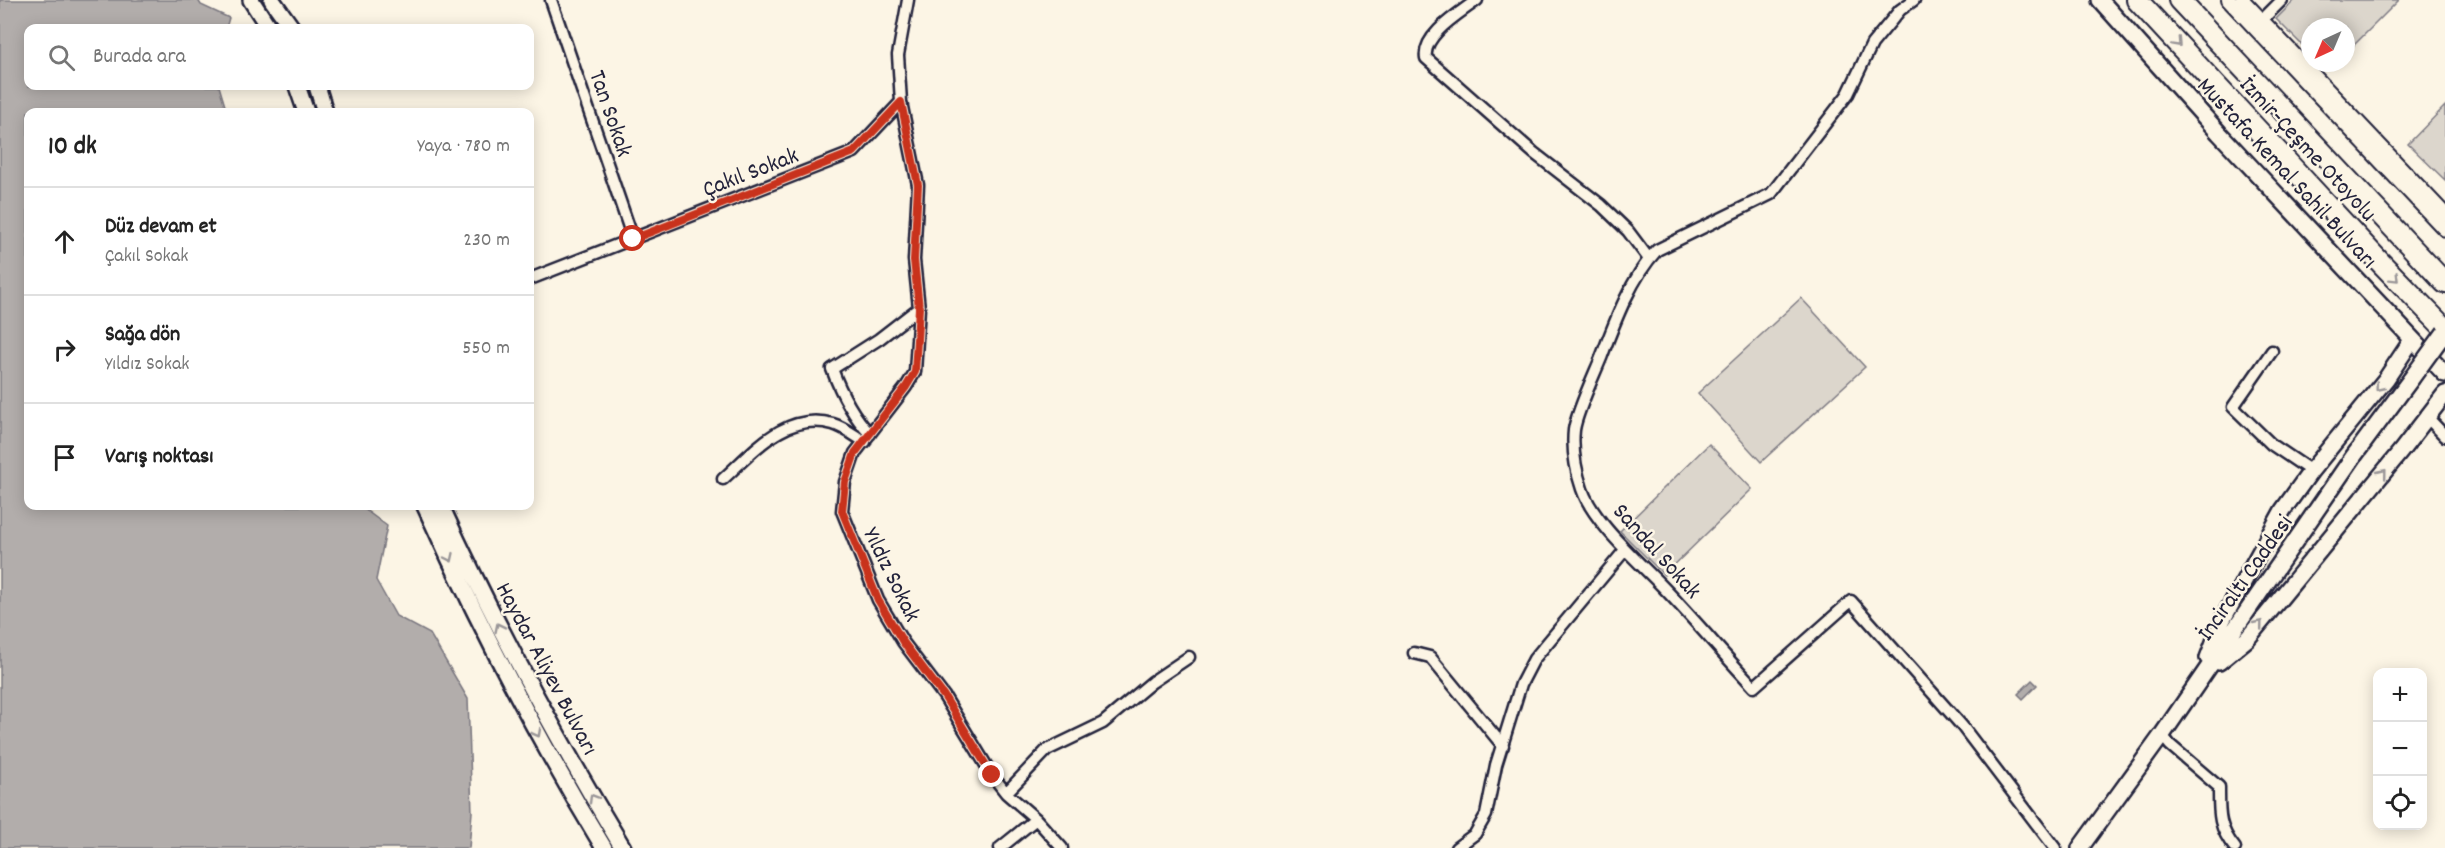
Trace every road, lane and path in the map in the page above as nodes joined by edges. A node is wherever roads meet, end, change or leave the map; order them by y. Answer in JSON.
{"nodes":[{"id":1,"x":251,"y":0,"type":"edge"},
{"id":2,"x":272,"y":0,"type":"edge"},
{"id":3,"x":551,"y":0,"type":"edge"},
{"id":4,"x":908,"y":0,"type":"edge"},
{"id":5,"x":1477,"y":0,"type":"edge"},
{"id":6,"x":1914,"y":0,"type":"edge"},
{"id":7,"x":2100,"y":0,"type":"edge"},
{"id":8,"x":2137,"y":0,"type":"edge"},
{"id":9,"x":2179,"y":0,"type":"edge"},
{"id":10,"x":2229,"y":0,"type":"edge"},
{"id":11,"x":2242,"y":0,"type":"edge"},
{"id":12,"x":2282,"y":0,"type":"edge"},
{"id":13,"x":2262,"y":20,"type":"junction"},
{"id":14,"x":266,"y":24,"type":"edge"},
{"id":15,"x":289,"y":24,"type":"edge"},
{"id":16,"x":298,"y":90,"type":"edge"},
{"id":17,"x":318,"y":90,"type":"edge"},
{"id":18,"x":901,"y":102,"type":"junction"},
{"id":19,"x":305,"y":108,"type":"edge"},
{"id":20,"x":324,"y":108,"type":"edge"},
{"id":21,"x":2445,"y":215,"type":"edge"},
{"id":22,"x":2445,"y":229,"type":"edge"},
{"id":23,"x":633,"y":239,"type":"junction"},
{"id":24,"x":1649,"y":259,"type":"junction"},
{"id":25,"x":534,"y":277,"type":"edge"},
{"id":26,"x":2445,"y":283,"type":"edge"},
{"id":27,"x":919,"y":308,"type":"junction"},
{"id":28,"x":2445,"y":330,"type":"edge"},
{"id":29,"x":2412,"y":340,"type":"junction"},
{"id":30,"x":2272,"y":351,"type":"dead end"},
{"id":31,"x":2445,"y":374,"type":"edge"},
{"id":32,"x":2445,"y":394,"type":"edge"},
{"id":33,"x":2427,"y":417,"type":"junction"},
{"id":34,"x":2445,"y":436,"type":"edge"},
{"id":35,"x":868,"y":438,"type":"junction"},
{"id":36,"x":2311,"y":471,"type":"junction"},
{"id":37,"x":723,"y":479,"type":"dead end"},
{"id":38,"x":427,"y":510,"type":"edge"},
{"id":39,"x":443,"y":510,"type":"edge"},
{"id":40,"x":1625,"y":550,"type":"junction"},
{"id":41,"x":1414,"y":653,"type":"dead end"},
{"id":42,"x":1189,"y":657,"type":"dead end"},
{"id":43,"x":2201,"y":678,"type":"junction"},
{"id":44,"x":2162,"y":735,"type":"junction"},
{"id":45,"x":1503,"y":746,"type":"junction"},
{"id":46,"x":1006,"y":793,"type":"junction"},
{"id":47,"x":1036,"y":819,"type":"junction"},
{"id":48,"x":603,"y":848,"type":"edge"},
{"id":49,"x":623,"y":848,"type":"edge"},
{"id":50,"x":1000,"y":848,"type":"edge"},
{"id":51,"x":1062,"y":848,"type":"edge"},
{"id":52,"x":1456,"y":848,"type":"edge"},
{"id":53,"x":2055,"y":848,"type":"edge"},
{"id":54,"x":2080,"y":848,"type":"edge"},
{"id":55,"x":2235,"y":848,"type":"edge"}],
"edges":[{"from":1,"to":14,"type":"main road"},
{"from":2,"to":15,"type":"main road"},
{"from":3,"to":23,"type":"street","name":"Tan Sokak"},
{"from":4,"to":18,"type":"street","name":"Yıldız Sokak"},
{"from":5,"to":24,"type":"street"},
{"from":6,"to":24,"type":"street","name":"Sandal Sokak"},
{"from":7,"to":29,"type":"main road","name":"Mustafa Kemal Sahil Bulvarı"},
{"from":8,"to":28,"type":"highway","name":"İzmir-Çeşme Otoyolu","one_way":true},
{"from":9,"to":26,"type":"highway","name":"İzmir-Çeşme Otoyolu"},
{"from":10,"to":22,"type":"street"},
{"from":11,"to":13,"type":"street"},
{"from":12,"to":13,"type":"street"},
{"from":13,"to":21,"type":"street"},
{"from":16,"to":19,"type":"main road"},
{"from":17,"to":20,"type":"main road"},
{"from":18,"to":23,"type":"street","name":"Çakıl Sokak"},
{"from":18,"to":27,"type":"street","name":"Yıldız Sokak"},
{"from":23,"to":25,"type":"street","name":"Çakıl Sokak"},
{"from":24,"to":40,"type":"street","name":"Sandal Sokak"},
{"from":27,"to":35,"type":"street","name":"Yıldız Sokak"},
{"from":27,"to":35,"type":"street"},
{"from":28,"to":43,"type":"main road","name":"İnciraltı Caddesi","bridge":true},
{"from":29,"to":31,"type":"main road","name":"Mustafa Kemal Sahil Bulvarı"},
{"from":29,"to":36,"type":"main road","one_way":true},
{"from":30,"to":36,"type":"street"},
{"from":32,"to":33,"type":"main road"},
{"from":33,"to":34,"type":"street"},
{"from":43,"to":33,"type":"main road","one_way":true},
{"from":35,"to":37,"type":"street"},
{"from":35,"to":46,"type":"street","name":"Yıldız Sokak"},
{"from":36,"to":43,"type":"main road"},
{"from":38,"to":48,"type":"main road","name":"Haydar Aliyev Bulvarı","one_way":true},
{"from":49,"to":39,"type":"main road","name":"Haydar Aliyev Bulvarı","one_way":true},
{"from":40,"to":45,"type":"street"},
{"from":40,"to":53,"type":"street","name":"Sandal Sokak"},
{"from":41,"to":45,"type":"street"},
{"from":42,"to":46,"type":"street"},
{"from":43,"to":44,"type":"main road","name":"İnciraltı Caddesi"},
{"from":44,"to":54,"type":"main road","name":"İnciraltı Caddesi"},
{"from":44,"to":55,"type":"street"},
{"from":45,"to":52,"type":"street"},
{"from":46,"to":47,"type":"street","name":"Yıldız Sokak"},
{"from":47,"to":50,"type":"street"},
{"from":47,"to":51,"type":"street","name":"Yıldız Sokak"}]}
